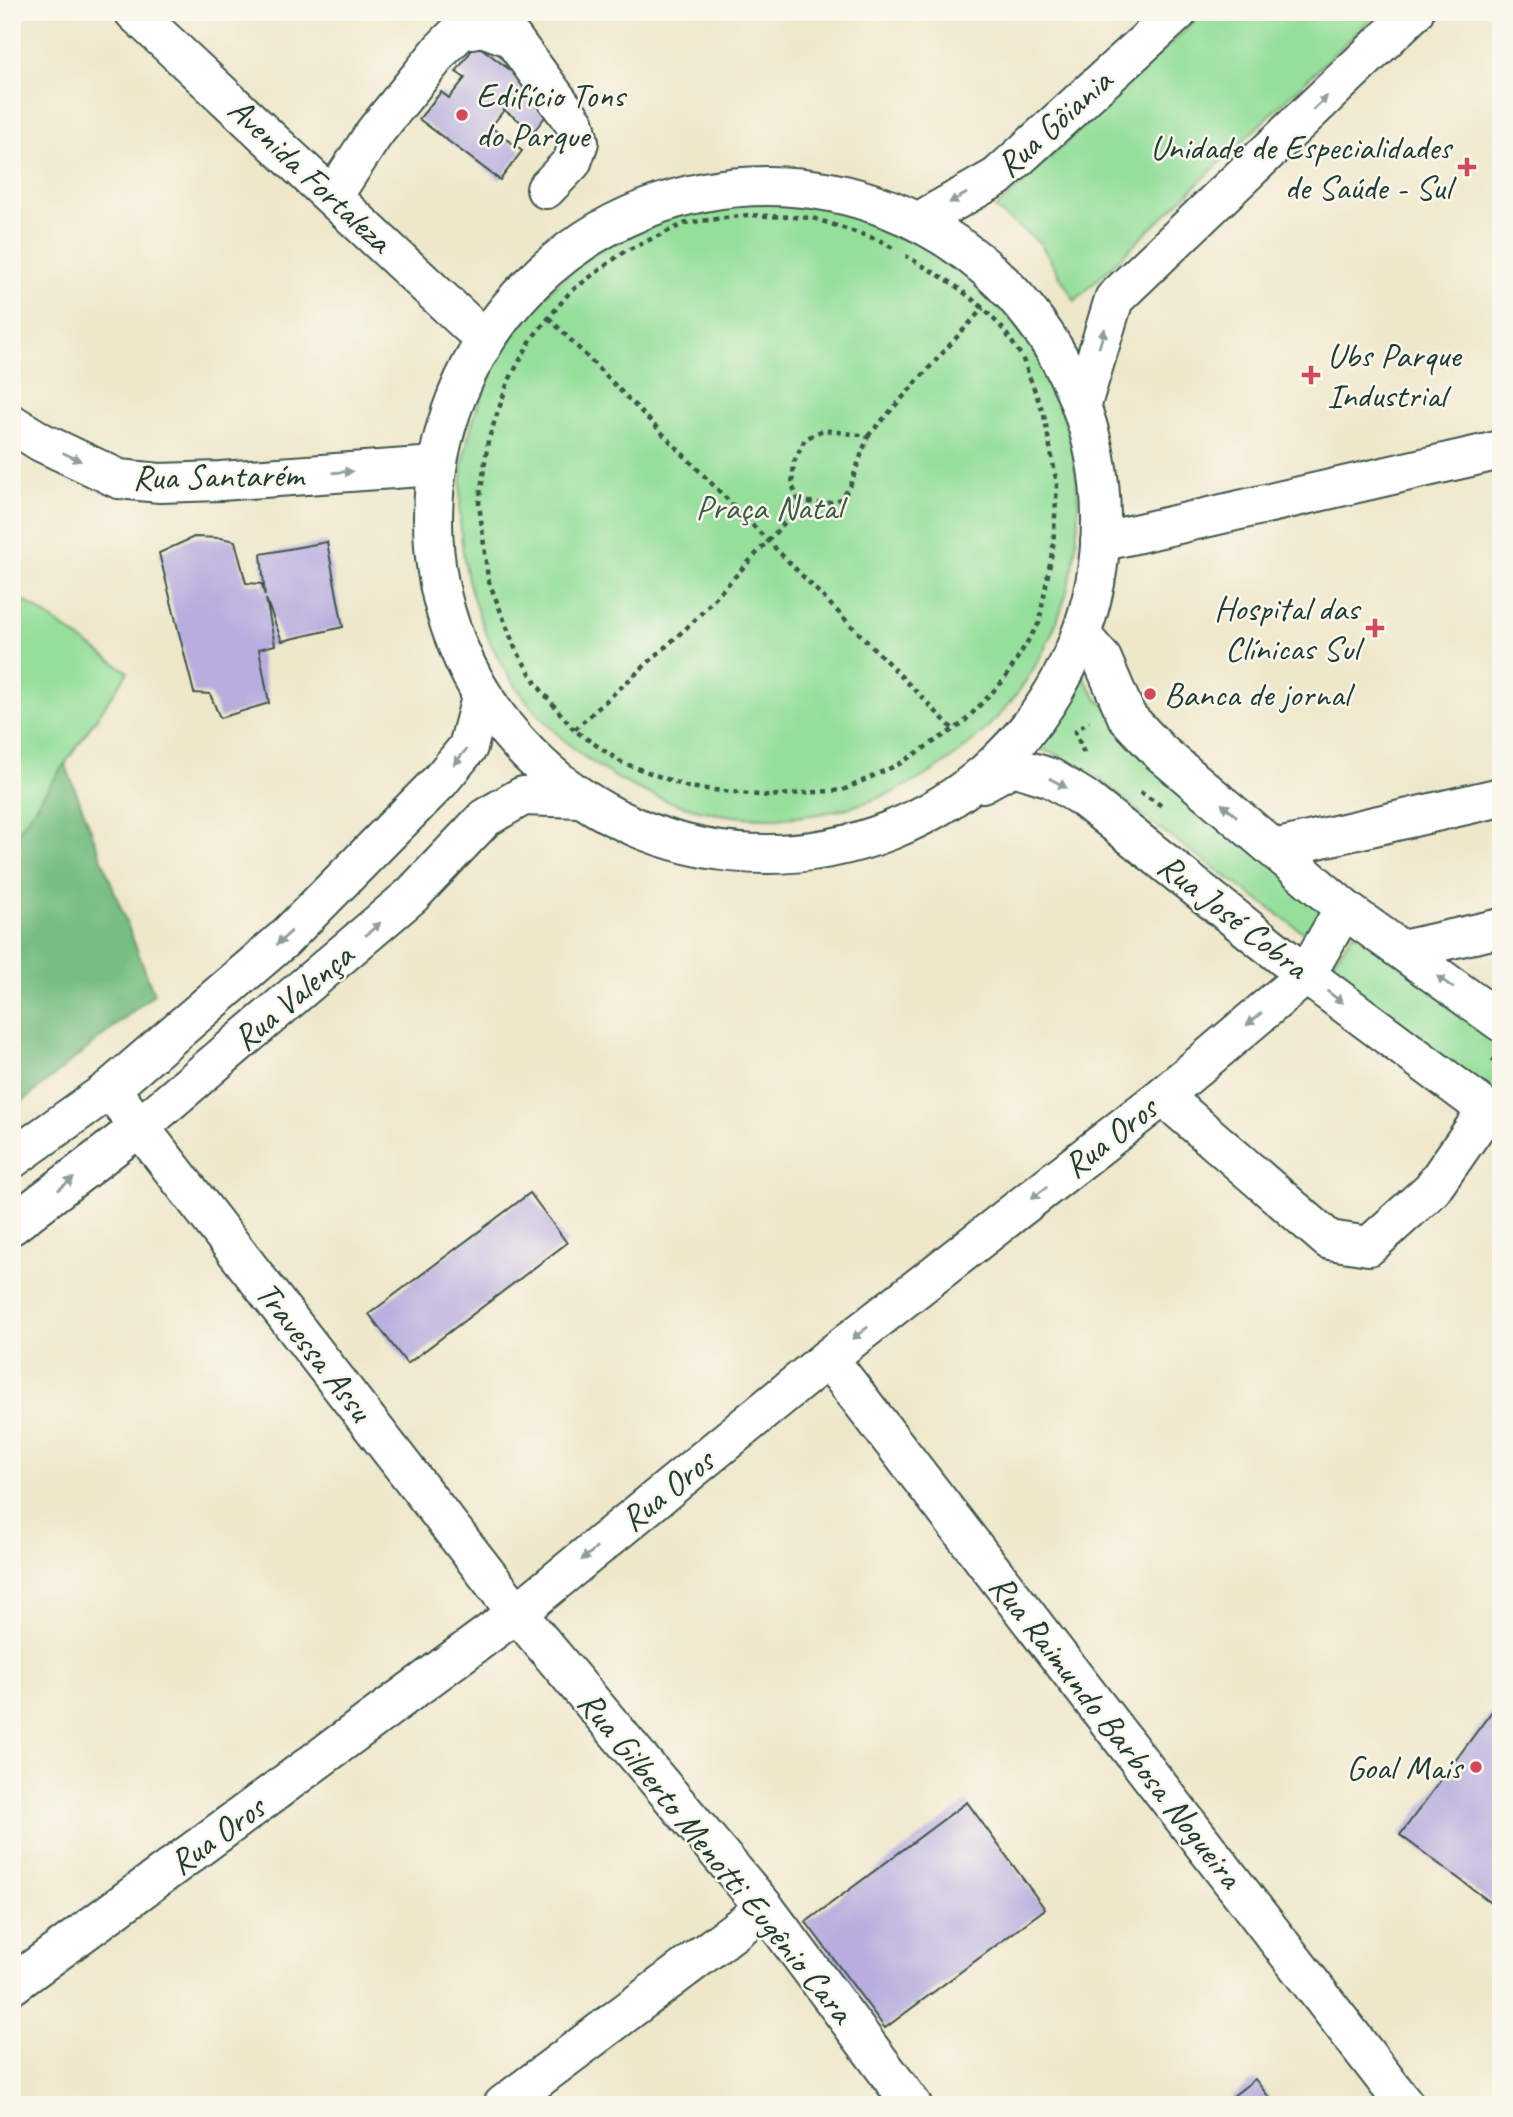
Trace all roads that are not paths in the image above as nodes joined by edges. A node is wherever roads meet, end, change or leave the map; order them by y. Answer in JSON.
{"nodes":[{"id":1,"x":134,"y":12,"type":"edge"},
{"id":2,"x":1178,"y":12,"type":"edge"},
{"id":3,"x":1414,"y":12,"type":"edge"},
{"id":4,"x":546,"y":189,"type":"dead end"},
{"id":5,"x":333,"y":196,"type":"junction"},
{"id":6,"x":920,"y":220,"type":"junction"},
{"id":7,"x":485,"y":339,"type":"junction"},
{"id":8,"x":1082,"y":404,"type":"junction"},
{"id":9,"x":12,"y":424,"type":"edge"},
{"id":10,"x":1501,"y":450,"type":"edge"},
{"id":11,"x":436,"y":466,"type":"junction"},
{"id":12,"x":1100,"y":542,"type":"junction"},
{"id":13,"x":1081,"y":635,"type":"junction"},
{"id":14,"x":480,"y":693,"type":"junction"},
{"id":15,"x":1501,"y":797,"type":"edge"},
{"id":16,"x":580,"y":798,"type":"junction"},
{"id":17,"x":953,"y":799,"type":"junction"},
{"id":18,"x":1274,"y":849,"type":"junction"},
{"id":19,"x":1347,"y":911,"type":"junction"},
{"id":20,"x":1501,"y":928,"type":"edge"},
{"id":21,"x":1402,"y":950,"type":"junction"},
{"id":22,"x":1306,"y":975,"type":"junction"},
{"id":23,"x":1501,"y":1022,"type":"edge"},
{"id":24,"x":110,"y":1089,"type":"junction"},
{"id":25,"x":1163,"y":1096,"type":"junction"},
{"id":26,"x":1494,"y":1115,"type":"edge"},
{"id":27,"x":141,"y":1126,"type":"junction"},
{"id":28,"x":12,"y":1159,"type":"edge"},
{"id":29,"x":12,"y":1226,"type":"edge"},
{"id":30,"x":828,"y":1358,"type":"junction"},
{"id":31,"x":517,"y":1613,"type":"junction"},
{"id":32,"x":765,"y":1908,"type":"junction"},
{"id":33,"x":12,"y":1985,"type":"edge"},
{"id":34,"x":503,"y":2105,"type":"edge"},
{"id":35,"x":912,"y":2105,"type":"edge"},
{"id":36,"x":1405,"y":2105,"type":"edge"}],
"edges":[{"from":1,"to":5,"type":"street","name":"Avenida Fortaleza"},
{"from":2,"to":6,"type":"street","name":"Rua Gôiania","one_way":true},
{"from":8,"to":3,"type":"street","one_way":true},
{"from":4,"to":5,"type":"street"},
{"from":5,"to":7,"type":"street","name":"Avenida Fortaleza"},
{"from":6,"to":7,"type":"street"},
{"from":6,"to":8,"type":"street"},
{"from":7,"to":11,"type":"street"},
{"from":8,"to":12,"type":"street"},
{"from":9,"to":11,"type":"street","name":"Rua Santarém","one_way":true},
{"from":10,"to":12,"type":"street"},
{"from":11,"to":14,"type":"street"},
{"from":12,"to":13,"type":"street"},
{"from":13,"to":17,"type":"street"},
{"from":18,"to":13,"type":"street","one_way":true},
{"from":14,"to":16,"type":"street"},
{"from":14,"to":24,"type":"street","name":"Rua Valença","one_way":true},
{"from":15,"to":18,"type":"street"},
{"from":16,"to":17,"type":"street"},
{"from":27,"to":16,"type":"street","name":"Rua Valença","one_way":true},
{"from":17,"to":22,"type":"street","name":"Rua José Cobra","one_way":true},
{"from":18,"to":19,"type":"street"},
{"from":19,"to":21,"type":"street"},
{"from":19,"to":22,"type":"street"},
{"from":20,"to":21,"type":"street"},
{"from":23,"to":21,"type":"street","one_way":true},
{"from":22,"to":25,"type":"street","name":"Rua Oros","one_way":true},
{"from":22,"to":26,"type":"street","name":"Rua José Cobra","one_way":true},
{"from":24,"to":27,"type":"street","name":"Travessa Assu"},
{"from":24,"to":28,"type":"street","name":"Rua Valença"},
{"from":25,"to":26,"type":"street"},
{"from":25,"to":30,"type":"street","name":"Rua Oros","one_way":true},
{"from":29,"to":27,"type":"street","name":"Rua Valença","one_way":true},
{"from":27,"to":31,"type":"street","name":"Travessa Assu"},
{"from":30,"to":31,"type":"street","name":"Rua Oros","one_way":true},
{"from":30,"to":36,"type":"street","name":"Rua Raimundo Barbosa Nogueira"},
{"from":31,"to":32,"type":"street","name":"Rua Gilberto Menotti Eugênio Cara"},
{"from":31,"to":33,"type":"street","name":"Rua Oros"},
{"from":32,"to":34,"type":"street"},
{"from":32,"to":35,"type":"street","name":"Rua Gilberto Menotti Eugênio Cara"}]}
